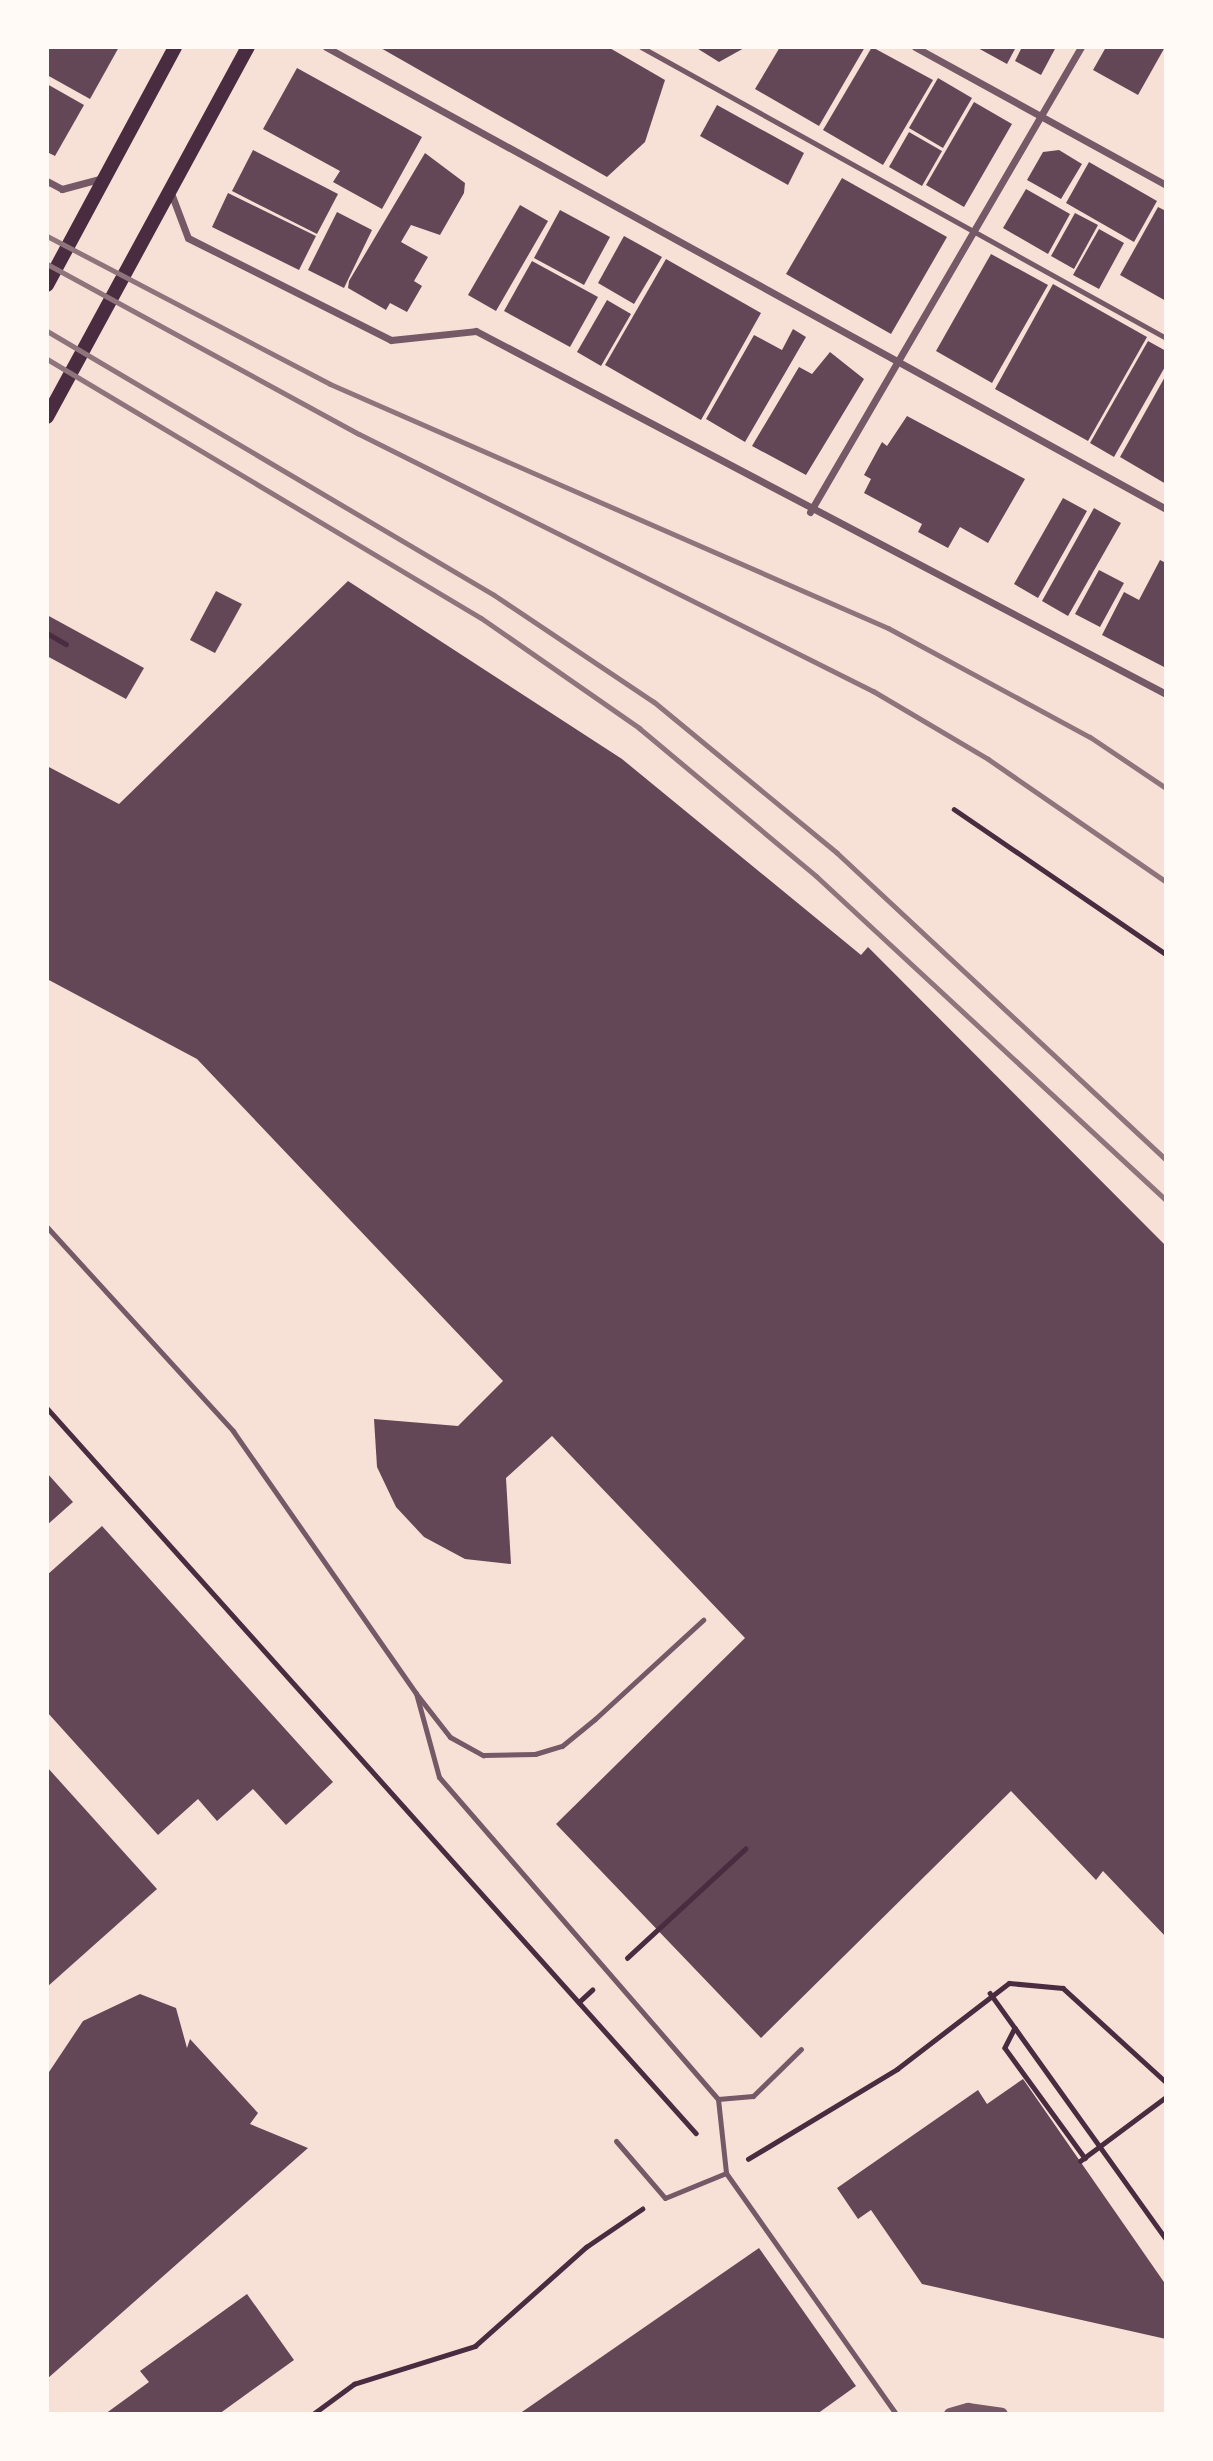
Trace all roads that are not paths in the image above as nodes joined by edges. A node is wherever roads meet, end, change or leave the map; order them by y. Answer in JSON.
{"nodes":[{"id":1,"x":175,"y":47,"type":"edge"},
{"id":2,"x":248,"y":47,"type":"edge"},
{"id":3,"x":326,"y":47,"type":"edge"},
{"id":4,"x":641,"y":47,"type":"edge"},
{"id":5,"x":915,"y":47,"type":"edge"},
{"id":6,"x":1081,"y":47,"type":"edge"},
{"id":7,"x":1041,"y":116,"type":"junction"},
{"id":8,"x":104,"y":178,"type":"junction"},
{"id":9,"x":47,"y":181,"type":"edge"},
{"id":10,"x":1166,"y":186,"type":"edge"},
{"id":11,"x":170,"y":193,"type":"junction"},
{"id":12,"x":974,"y":232,"type":"junction"},
{"id":13,"x":47,"y":285,"type":"edge"},
{"id":14,"x":1166,"y":338,"type":"edge"},
{"id":15,"x":900,"y":358,"type":"junction"},
{"id":16,"x":47,"y":417,"type":"edge"},
{"id":17,"x":1166,"y":509,"type":"edge"},
{"id":18,"x":810,"y":512,"type":"junction"},
{"id":19,"x":1166,"y":694,"type":"edge"},
{"id":20,"x":47,"y":1227,"type":"edge"},
{"id":21,"x":703,"y":1620,"type":"dead end"},
{"id":22,"x":416,"y":1693,"type":"junction"},
{"id":23,"x":801,"y":2049,"type":"dead end"},
{"id":24,"x":718,"y":2099,"type":"junction"},
{"id":25,"x":616,"y":2141,"type":"dead end"},
{"id":26,"x":726,"y":2173,"type":"junction"},
{"id":27,"x":896,"y":2414,"type":"edge"},
{"id":28,"x":950,"y":2414,"type":"edge"},
{"id":29,"x":1002,"y":2414,"type":"edge"}],
"edges":[{"from":1,"to":8,"type":"main road"},
{"from":2,"to":11,"type":"main road"},
{"from":3,"to":15,"type":"street"},
{"from":4,"to":12,"type":"lane"},
{"from":5,"to":7,"type":"street"},
{"from":6,"to":7,"type":"street"},
{"from":7,"to":10,"type":"street"},
{"from":7,"to":12,"type":"street"},
{"from":8,"to":9,"type":"street"},
{"from":8,"to":13,"type":"main road"},
{"from":11,"to":16,"type":"main road"},
{"from":11,"to":18,"type":"street"},
{"from":12,"to":14,"type":"lane"},
{"from":12,"to":15,"type":"street"},
{"from":15,"to":17,"type":"street"},
{"from":15,"to":18,"type":"street"},
{"from":18,"to":19,"type":"street"},
{"from":20,"to":22,"type":"lane"},
{"from":21,"to":22,"type":"lane"},
{"from":22,"to":24,"type":"lane"},
{"from":23,"to":24,"type":"lane"},
{"from":24,"to":26,"type":"lane"},
{"from":25,"to":26,"type":"lane"},
{"from":26,"to":27,"type":"lane"},
{"from":28,"to":29,"type":"street"}]}
